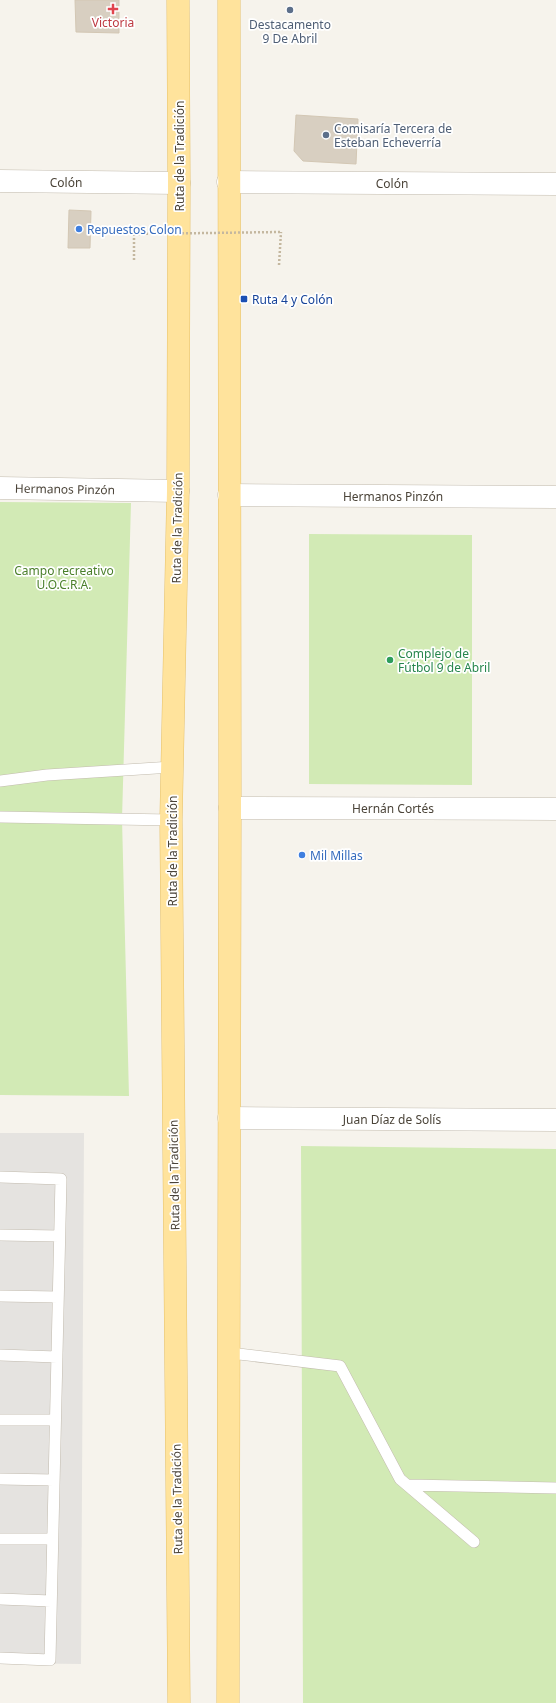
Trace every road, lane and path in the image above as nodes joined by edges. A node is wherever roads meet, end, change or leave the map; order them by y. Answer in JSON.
{"nodes":[{"id":1,"x":178,"y":0,"type":"edge"},
{"id":2,"x":229,"y":0,"type":"edge"},
{"id":3,"x":0,"y":181,"type":"edge"},
{"id":4,"x":179,"y":182,"type":"junction"},
{"id":5,"x":228,"y":182,"type":"junction"},
{"id":6,"x":556,"y":184,"type":"edge"},
{"id":7,"x":134,"y":262,"type":"dead end"},
{"id":8,"x":279,"y":265,"type":"dead end"},
{"id":9,"x":0,"y":488,"type":"edge"},
{"id":10,"x":178,"y":491,"type":"junction"},
{"id":11,"x":229,"y":495,"type":"junction"},
{"id":12,"x":556,"y":497,"type":"edge"},
{"id":13,"x":172,"y":767,"type":"junction"},
{"id":14,"x":0,"y":781,"type":"edge"},
{"id":15,"x":230,"y":808,"type":"junction"},
{"id":16,"x":556,"y":809,"type":"edge"},
{"id":17,"x":0,"y":816,"type":"edge"},
{"id":18,"x":171,"y":820,"type":"junction"},
{"id":19,"x":229,"y":1118,"type":"junction"},
{"id":20,"x":556,"y":1120,"type":"edge"},
{"id":21,"x":0,"y":1177,"type":"edge"},
{"id":22,"x":0,"y":1235,"type":"edge"},
{"id":23,"x":60,"y":1236,"type":"junction"},
{"id":24,"x":0,"y":1296,"type":"edge"},
{"id":25,"x":58,"y":1297,"type":"junction"},
{"id":26,"x":230,"y":1353,"type":"junction"},
{"id":27,"x":0,"y":1356,"type":"edge"},
{"id":28,"x":57,"y":1357,"type":"junction"},
{"id":29,"x":0,"y":1420,"type":"edge"},
{"id":30,"x":55,"y":1420,"type":"junction"},
{"id":31,"x":0,"y":1479,"type":"edge"},
{"id":32,"x":54,"y":1480,"type":"junction"},
{"id":33,"x":408,"y":1485,"type":"junction"},
{"id":34,"x":556,"y":1488,"type":"edge"},
{"id":35,"x":0,"y":1539,"type":"edge"},
{"id":36,"x":52,"y":1539,"type":"junction"},
{"id":37,"x":474,"y":1542,"type":"dead end"},
{"id":38,"x":0,"y":1599,"type":"edge"},
{"id":39,"x":51,"y":1601,"type":"junction"},
{"id":40,"x":0,"y":1658,"type":"edge"},
{"id":41,"x":179,"y":1703,"type":"edge"},
{"id":42,"x":228,"y":1703,"type":"edge"}],
"edges":[{"from":1,"to":4,"type":"main road","name":"Ruta de la Tradición"},
{"from":2,"to":5,"type":"main road"},
{"from":3,"to":4,"type":"street","name":"Colón"},
{"from":4,"to":10,"type":"main road","name":"Ruta de la Tradición"},
{"from":5,"to":6,"type":"street","name":"Colón"},
{"from":5,"to":11,"type":"main road"},
{"from":7,"to":8,"type":"path","bridge":true},
{"from":9,"to":10,"type":"street","name":"Hermanos Pinzón"},
{"from":10,"to":13,"type":"main road","name":"Ruta de la Tradición"},
{"from":11,"to":12,"type":"street","name":"Hermanos Pinzón"},
{"from":11,"to":15,"type":"main road"},
{"from":13,"to":14,"type":"lane"},
{"from":13,"to":18,"type":"main road","name":"Ruta de la Tradición"},
{"from":15,"to":16,"type":"street","name":"Hernán Cortés"},
{"from":15,"to":19,"type":"main road"},
{"from":17,"to":18,"type":"lane"},
{"from":18,"to":41,"type":"main road","name":"Ruta de la Tradición"},
{"from":19,"to":20,"type":"street","name":"Juan Díaz de Solís"},
{"from":19,"to":26,"type":"main road"},
{"from":21,"to":23,"type":"lane"},
{"from":22,"to":23,"type":"lane"},
{"from":23,"to":25,"type":"lane"},
{"from":24,"to":25,"type":"lane"},
{"from":25,"to":28,"type":"lane"},
{"from":26,"to":33,"type":"lane"},
{"from":26,"to":42,"type":"main road"},
{"from":27,"to":28,"type":"lane"},
{"from":28,"to":30,"type":"lane"},
{"from":29,"to":30,"type":"lane"},
{"from":30,"to":32,"type":"lane"},
{"from":31,"to":32,"type":"lane"},
{"from":32,"to":36,"type":"lane"},
{"from":33,"to":34,"type":"lane"},
{"from":33,"to":37,"type":"lane"},
{"from":35,"to":36,"type":"lane"},
{"from":36,"to":39,"type":"lane"},
{"from":38,"to":39,"type":"lane"},
{"from":39,"to":40,"type":"lane"}]}
